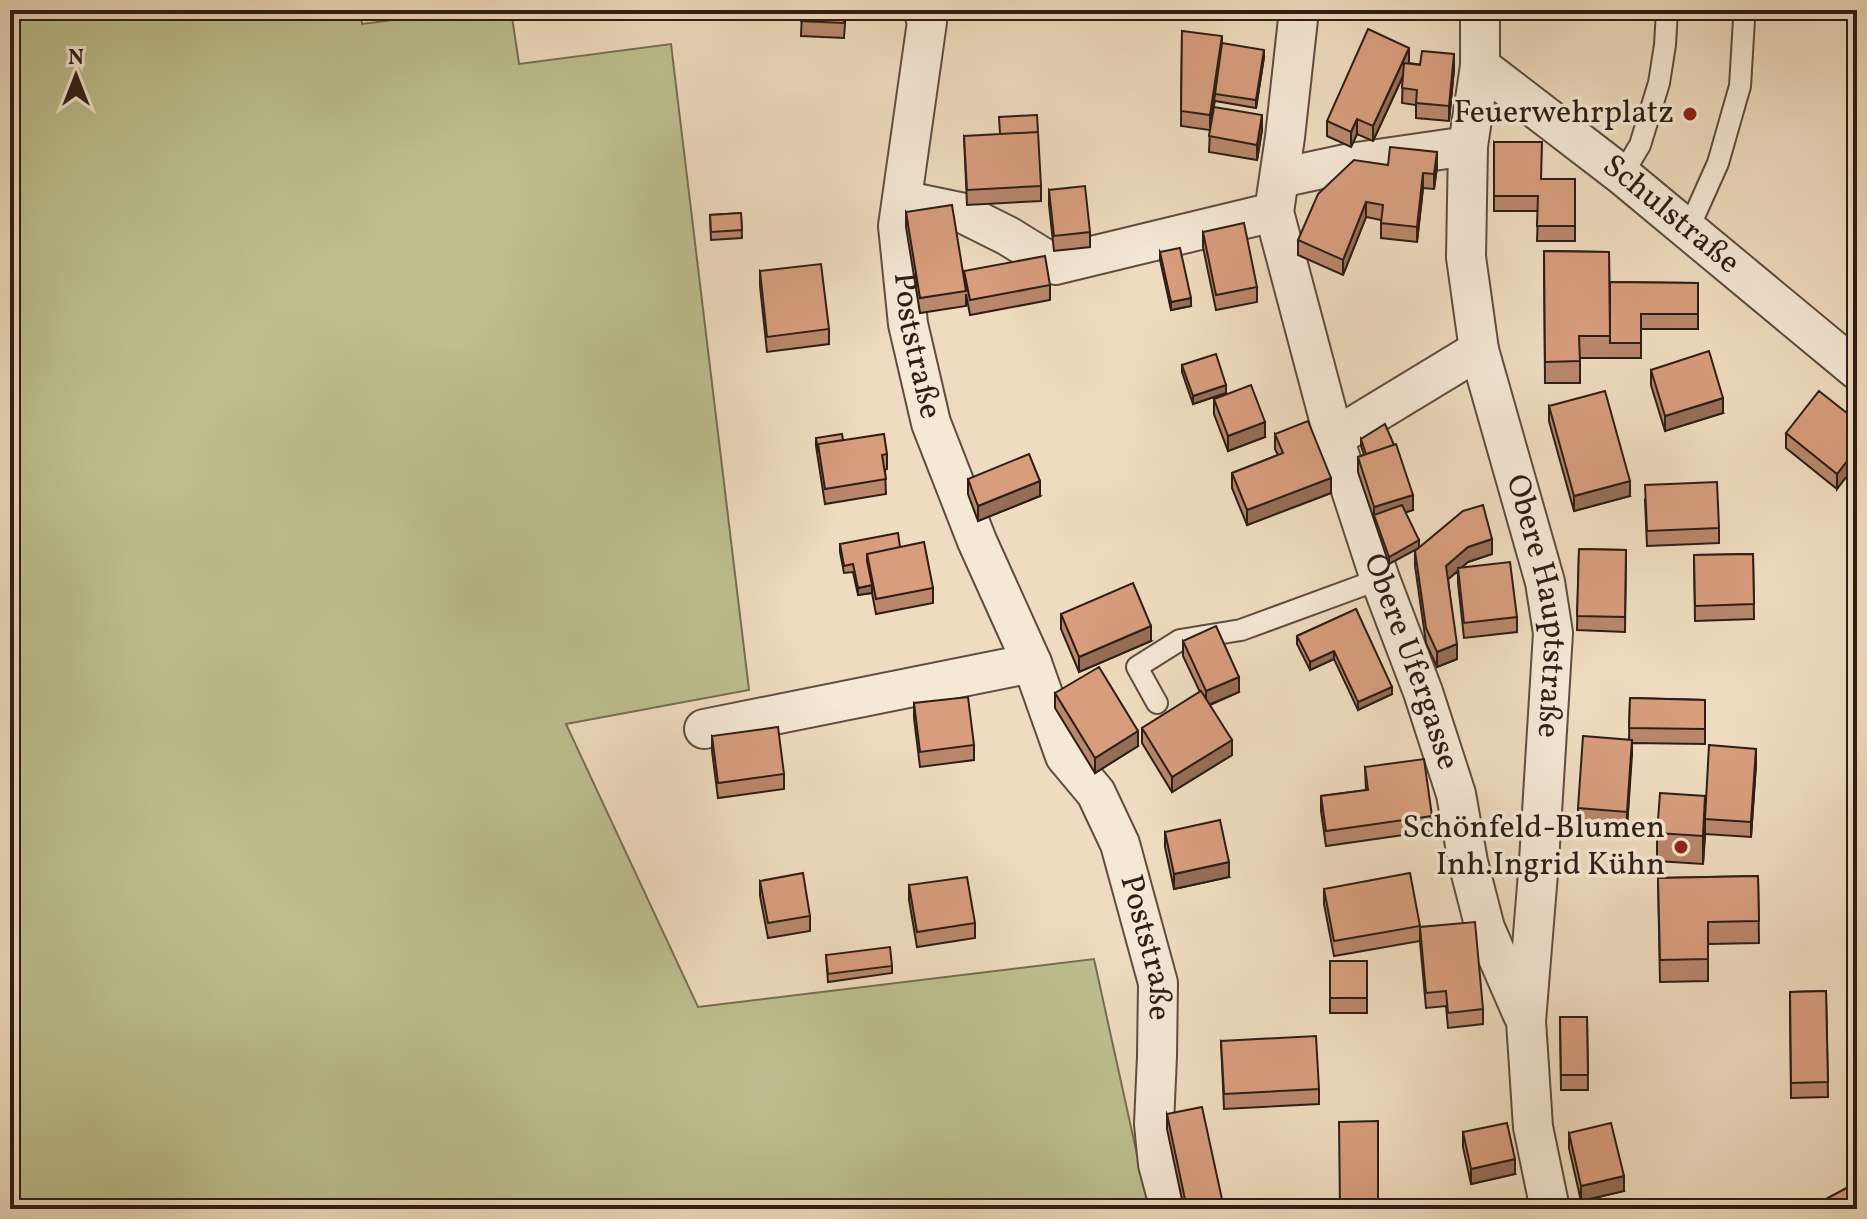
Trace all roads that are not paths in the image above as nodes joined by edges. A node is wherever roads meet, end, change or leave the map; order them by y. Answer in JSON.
{"nodes":[{"id":1,"x":923,"y":10,"type":"edge"},
{"id":2,"x":1299,"y":10,"type":"edge"},
{"id":3,"x":1480,"y":10,"type":"edge"},
{"id":4,"x":1667,"y":10,"type":"edge"},
{"id":5,"x":1743,"y":10,"type":"edge"},
{"id":6,"x":1480,"y":66,"type":"junction"},
{"id":7,"x":1468,"y":146,"type":"junction"},
{"id":8,"x":1622,"y":175,"type":"junction"},
{"id":9,"x":1277,"y":195,"type":"junction"},
{"id":10,"x":902,"y":200,"type":"junction"},
{"id":11,"x":1688,"y":230,"type":"junction"},
{"id":12,"x":1479,"y":350,"type":"junction"},
{"id":13,"x":1857,"y":370,"type":"edge"},
{"id":14,"x":1334,"y":438,"type":"junction"},
{"id":15,"x":1380,"y":579,"type":"junction"},
{"id":16,"x":1032,"y":663,"type":"junction"},
{"id":17,"x":1157,"y":703,"type":"dead end"},
{"id":18,"x":704,"y":729,"type":"dead end"},
{"id":19,"x":1526,"y":1021,"type":"junction"},
{"id":20,"x":1170,"y":1209,"type":"edge"},
{"id":21,"x":1550,"y":1209,"type":"edge"}],
"edges":[{"from":1,"to":10,"type":"street","name":"Poststraße"},
{"from":2,"to":9,"type":"street","name":"Obere Ufergasse"},
{"from":3,"to":6,"type":"street","name":"Obere Hauptstraße"},
{"from":4,"to":8,"type":"lane"},
{"from":5,"to":11,"type":"lane"},
{"from":6,"to":7,"type":"street","name":"Obere Hauptstraße"},
{"from":6,"to":8,"type":"street","name":"Schulstraße"},
{"from":7,"to":9,"type":"street"},
{"from":7,"to":12,"type":"street","name":"Obere Hauptstraße"},
{"from":8,"to":11,"type":"street","name":"Schulstraße"},
{"from":9,"to":10,"type":"street"},
{"from":9,"to":14,"type":"street","name":"Obere Ufergasse"},
{"from":10,"to":16,"type":"street","name":"Poststraße"},
{"from":11,"to":13,"type":"street","name":"Schulstraße"},
{"from":12,"to":14,"type":"street"},
{"from":12,"to":19,"type":"street","name":"Obere Hauptstraße"},
{"from":14,"to":15,"type":"street","name":"Obere Ufergasse"},
{"from":15,"to":17,"type":"lane"},
{"from":15,"to":19,"type":"street","name":"Obere Ufergasse"},
{"from":16,"to":18,"type":"street"},
{"from":16,"to":20,"type":"street","name":"Poststraße"},
{"from":19,"to":21,"type":"street","name":"Obere Hauptstraße"}]}
